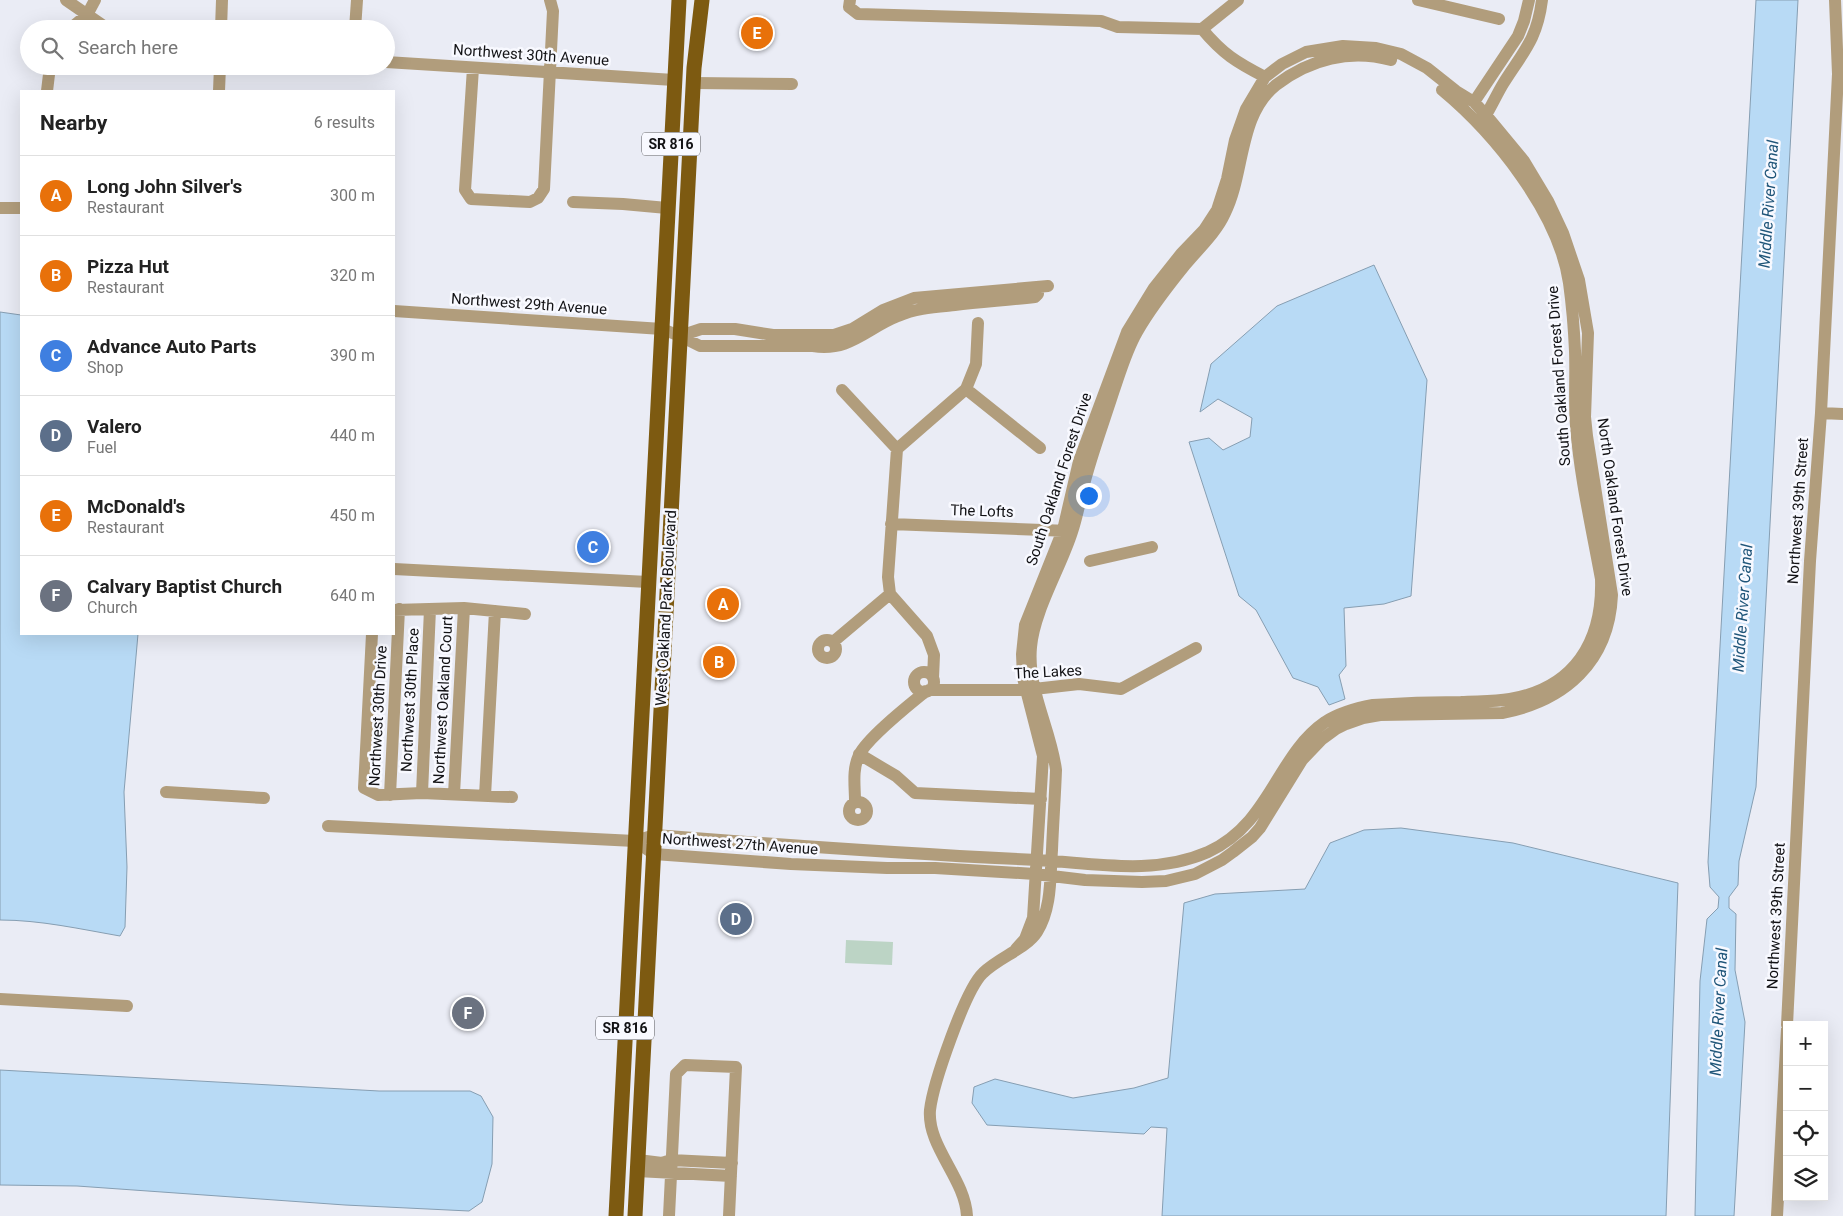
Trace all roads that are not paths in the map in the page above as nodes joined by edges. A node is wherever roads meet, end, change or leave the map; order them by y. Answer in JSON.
{"nodes":[{"id":1,"x":66,"y":0,"type":"edge"},
{"id":2,"x":95,"y":0,"type":"edge"},
{"id":3,"x":222,"y":0,"type":"edge"},
{"id":4,"x":357,"y":0,"type":"edge"},
{"id":5,"x":678,"y":0,"type":"edge"},
{"id":6,"x":702,"y":0,"type":"edge"},
{"id":7,"x":850,"y":0,"type":"edge"},
{"id":8,"x":1238,"y":0,"type":"edge"},
{"id":9,"x":1418,"y":0,"type":"edge"},
{"id":10,"x":1529,"y":0,"type":"edge"},
{"id":11,"x":1542,"y":0,"type":"edge"},
{"id":12,"x":1835,"y":0,"type":"edge"},
{"id":13,"x":551,"y":1,"type":"edge"},
{"id":14,"x":87,"y":15,"type":"junction"},
{"id":15,"x":1499,"y":19,"type":"dead end"},
{"id":16,"x":81,"y":20,"type":"edge"},
{"id":17,"x":94,"y":20,"type":"edge"},
{"id":18,"x":221,"y":20,"type":"edge"},
{"id":19,"x":356,"y":20,"type":"edge"},
{"id":20,"x":1202,"y":29,"type":"junction"},
{"id":21,"x":676,"y":52,"type":"junction"},
{"id":22,"x":395,"y":63,"type":"edge"},
{"id":23,"x":473,"y":68,"type":"junction"},
{"id":24,"x":550,"y":73,"type":"junction"},
{"id":25,"x":49,"y":75,"type":"edge"},
{"id":26,"x":220,"y":75,"type":"edge"},
{"id":27,"x":1265,"y":77,"type":"junction"},
{"id":28,"x":674,"y":80,"type":"junction"},
{"id":29,"x":693,"y":83,"type":"junction"},
{"id":30,"x":792,"y":84,"type":"dead end"},
{"id":31,"x":47,"y":90,"type":"edge"},
{"id":32,"x":219,"y":90,"type":"edge"},
{"id":33,"x":692,"y":102,"type":"junction"},
{"id":34,"x":1474,"y":102,"type":"junction"},
{"id":35,"x":1486,"y":115,"type":"junction"},
{"id":36,"x":573,"y":202,"type":"dead end"},
{"id":37,"x":0,"y":208,"type":"edge"},
{"id":38,"x":20,"y":208,"type":"edge"},
{"id":39,"x":667,"y":208,"type":"junction"},
{"id":40,"x":1043,"y":286,"type":"dead end"},
{"id":41,"x":395,"y":311,"type":"edge"},
{"id":42,"x":978,"y":323,"type":"dead end"},
{"id":43,"x":1137,"y":324,"type":"junction"},
{"id":44,"x":662,"y":329,"type":"junction"},
{"id":45,"x":680,"y":336,"type":"junction"},
{"id":46,"x":966,"y":389,"type":"junction"},
{"id":47,"x":842,"y":390,"type":"dead end"},
{"id":48,"x":1821,"y":413,"type":"junction"},
{"id":49,"x":1843,"y":414,"type":"edge"},
{"id":50,"x":1040,"y":448,"type":"dead end"},
{"id":51,"x":897,"y":450,"type":"junction"},
{"id":52,"x":891,"y":524,"type":"junction"},
{"id":53,"x":1068,"y":531,"type":"junction"},
{"id":54,"x":1152,"y":546,"type":"dead end"},
{"id":55,"x":651,"y":548,"type":"junction"},
{"id":56,"x":1090,"y":561,"type":"dead end"},
{"id":57,"x":395,"y":569,"type":"edge"},
{"id":58,"x":667,"y":578,"type":"junction"},
{"id":59,"x":648,"y":582,"type":"junction"},
{"id":60,"x":890,"y":594,"type":"junction"},
{"id":61,"x":666,"y":602,"type":"junction"},
{"id":62,"x":464,"y":608,"type":"junction"},
{"id":63,"x":397,"y":609,"type":"edge"},
{"id":64,"x":430,"y":609,"type":"junction"},
{"id":65,"x":495,"y":612,"type":"junction"},
{"id":66,"x":525,"y":614,"type":"dead end"},
{"id":67,"x":372,"y":635,"type":"edge"},
{"id":68,"x":833,"y":642,"type":"dead end"},
{"id":69,"x":1196,"y":648,"type":"dead end"},
{"id":70,"x":927,"y":683,"type":"junction"},
{"id":71,"x":1029,"y":690,"type":"junction"},
{"id":72,"x":859,"y":754,"type":"junction"},
{"id":73,"x":166,"y":792,"type":"dead end"},
{"id":74,"x":422,"y":793,"type":"junction"},
{"id":75,"x":454,"y":794,"type":"junction"},
{"id":76,"x":390,"y":795,"type":"junction"},
{"id":77,"x":485,"y":796,"type":"junction"},
{"id":78,"x":512,"y":797,"type":"dead end"},
{"id":79,"x":264,"y":798,"type":"dead end"},
{"id":80,"x":1041,"y":799,"type":"junction"},
{"id":81,"x":856,"y":802,"type":"dead end"},
{"id":82,"x":328,"y":826,"type":"dead end"},
{"id":83,"x":655,"y":835,"type":"junction"},
{"id":84,"x":635,"y":841,"type":"junction"},
{"id":85,"x":654,"y":854,"type":"junction"},
{"id":86,"x":1036,"y":860,"type":"junction"},
{"id":87,"x":1051,"y":861,"type":"junction"},
{"id":88,"x":1035,"y":874,"type":"junction"},
{"id":89,"x":1051,"y":877,"type":"junction"},
{"id":90,"x":1016,"y":949,"type":"junction"},
{"id":91,"x":0,"y":999,"type":"edge"},
{"id":92,"x":127,"y":1006,"type":"dead end"},
{"id":93,"x":1787,"y":1021,"type":"edge"},
{"id":94,"x":1785,"y":1066,"type":"edge"},
{"id":95,"x":620,"y":1144,"type":"junction"},
{"id":96,"x":638,"y":1165,"type":"junction"},
{"id":97,"x":671,"y":1166,"type":"junction"},
{"id":98,"x":618,"y":1168,"type":"junction"},
{"id":99,"x":731,"y":1170,"type":"junction"},
{"id":100,"x":636,"y":1190,"type":"junction"},
{"id":101,"x":616,"y":1216,"type":"edge"},
{"id":102,"x":635,"y":1216,"type":"edge"},
{"id":103,"x":669,"y":1216,"type":"edge"},
{"id":104,"x":729,"y":1216,"type":"edge"},
{"id":105,"x":967,"y":1216,"type":"edge"},
{"id":106,"x":1777,"y":1216,"type":"edge"}],
"edges":[{"from":1,"to":14,"type":"street"},
{"from":2,"to":14,"type":"street"},
{"from":3,"to":18,"type":"street"},
{"from":4,"to":19,"type":"street"},
{"from":5,"to":21,"type":"main road","name":"West Oakland Park Boulevard","number":"SR 816"},
{"from":6,"to":29,"type":"main road","name":"West Oakland Park Boulevard","number":"SR 816"},
{"from":7,"to":20,"type":"street"},
{"from":8,"to":20,"type":"street"},
{"from":9,"to":15,"type":"street"},
{"from":10,"to":34,"type":"street"},
{"from":11,"to":35,"type":"street"},
{"from":12,"to":48,"type":"street","name":"Northwest 39th Street"},
{"from":13,"to":24,"type":"street"},
{"from":14,"to":16,"type":"street"},
{"from":14,"to":17,"type":"street"},
{"from":20,"to":27,"type":"street"},
{"from":21,"to":28,"type":"main road","name":"West Oakland Park Boulevard","number":"SR 816"},
{"from":21,"to":29,"type":"main road"},
{"from":22,"to":23,"type":"street","name":"Northwest 30th Avenue"},
{"from":23,"to":24,"type":"street","name":"Northwest 30th Avenue"},
{"from":23,"to":24,"type":"street"},
{"from":24,"to":28,"type":"street","name":"Northwest 30th Avenue"},
{"from":25,"to":31,"type":"street"},
{"from":26,"to":32,"type":"street"},
{"from":27,"to":34,"type":"street","name":"South Oakland Forest Drive"},
{"from":27,"to":43,"type":"street","name":"South Oakland Forest Drive"},
{"from":28,"to":33,"type":"main road"},
{"from":28,"to":39,"type":"main road","name":"West Oakland Park Boulevard","number":"SR 816"},
{"from":29,"to":30,"type":"street"},
{"from":29,"to":33,"type":"main road","name":"West Oakland Park Boulevard","number":"SR 816"},
{"from":33,"to":45,"type":"main road","name":"West Oakland Park Boulevard","number":"SR 816"},
{"from":34,"to":35,"type":"street","name":"North Oakland Forest Drive"},
{"from":35,"to":89,"type":"street","name":"North Oakland Forest Drive"},
{"from":36,"to":39,"type":"street"},
{"from":37,"to":38,"type":"street"},
{"from":39,"to":44,"type":"main road","name":"West Oakland Park Boulevard","number":"SR 816"},
{"from":40,"to":45,"type":"street"},
{"from":41,"to":44,"type":"street","name":"Northwest 29th Avenue"},
{"from":42,"to":46,"type":"street"},
{"from":43,"to":53,"type":"street","name":"South Oakland Forest Drive"},
{"from":43,"to":87,"type":"street","name":"South Oakland Forest Drive"},
{"from":44,"to":45,"type":"street","name":"Northwest 29th Avenue"},
{"from":44,"to":55,"type":"main road","name":"West Oakland Park Boulevard","number":"SR 816"},
{"from":45,"to":58,"type":"main road","name":"West Oakland Park Boulevard","number":"SR 816"},
{"from":46,"to":50,"type":"street"},
{"from":46,"to":51,"type":"street"},
{"from":47,"to":51,"type":"street"},
{"from":48,"to":49,"type":"street"},
{"from":48,"to":93,"type":"street","name":"Northwest 39th Street"},
{"from":51,"to":52,"type":"street"},
{"from":52,"to":53,"type":"street","name":"The Lofts"},
{"from":52,"to":60,"type":"street"},
{"from":53,"to":71,"type":"street","name":"South Oakland Forest Drive"},
{"from":54,"to":56,"type":"street"},
{"from":55,"to":58,"type":"main road"},
{"from":55,"to":59,"type":"main road","name":"West Oakland Park Boulevard","number":"SR 816"},
{"from":57,"to":59,"type":"street"},
{"from":58,"to":61,"type":"main road","name":"West Oakland Park Boulevard","number":"SR 816"},
{"from":59,"to":61,"type":"main road"},
{"from":59,"to":84,"type":"main road","name":"West Oakland Park Boulevard","number":"SR 816"},
{"from":60,"to":68,"type":"street"},
{"from":60,"to":70,"type":"street"},
{"from":61,"to":83,"type":"main road","name":"West Oakland Park Boulevard","number":"SR 816"},
{"from":62,"to":64,"type":"street"},
{"from":62,"to":65,"type":"street"},
{"from":62,"to":75,"type":"street","name":"Northwest Oakland Court"},
{"from":63,"to":64,"type":"street"},
{"from":63,"to":76,"type":"street","name":"Northwest 30th Drive"},
{"from":64,"to":74,"type":"street","name":"Northwest 30th Place"},
{"from":65,"to":66,"type":"street"},
{"from":65,"to":77,"type":"street"},
{"from":67,"to":76,"type":"street"},
{"from":69,"to":71,"type":"street","name":"The Lakes"},
{"from":70,"to":71,"type":"street","name":"The Lakes"},
{"from":70,"to":72,"type":"street"},
{"from":71,"to":80,"type":"street","name":"South Oakland Forest Drive"},
{"from":71,"to":87,"type":"street","name":"South Oakland Forest Drive"},
{"from":72,"to":80,"type":"street"},
{"from":72,"to":81,"type":"street"},
{"from":73,"to":79,"type":"street"},
{"from":74,"to":75,"type":"street"},
{"from":74,"to":76,"type":"street"},
{"from":75,"to":77,"type":"street"},
{"from":77,"to":78,"type":"street"},
{"from":80,"to":86,"type":"street","name":"South Oakland Forest Drive"},
{"from":82,"to":84,"type":"street"},
{"from":83,"to":84,"type":"street","name":"South Oakland Forest Drive"},
{"from":83,"to":85,"type":"main road","name":"West Oakland Park Boulevard","number":"SR 816"},
{"from":83,"to":86,"type":"street","name":"South Oakland Forest Drive"},
{"from":84,"to":85,"type":"street","name":"Northwest 27th Avenue"},
{"from":84,"to":95,"type":"main road","name":"West Oakland Park Boulevard","number":"SR 816"},
{"from":85,"to":88,"type":"street","name":"Northwest 27th Avenue"},
{"from":85,"to":96,"type":"main road","name":"West Oakland Park Boulevard","number":"SR 816"},
{"from":86,"to":87,"type":"street","name":"South Oakland Forest Drive"},
{"from":86,"to":88,"type":"street","name":"South Oakland Forest Drive"},
{"from":87,"to":89,"type":"street","name":"South Oakland Forest Drive"},
{"from":88,"to":89,"type":"street","name":"North Oakland Forest Drive"},
{"from":88,"to":90,"type":"street","name":"South Oakland Forest Drive"},
{"from":89,"to":90,"type":"street","name":"South Oakland Forest Drive"},
{"from":90,"to":105,"type":"street","name":"South Oakland Forest Drive"},
{"from":91,"to":92,"type":"street"},
{"from":94,"to":106,"type":"street"},
{"from":95,"to":96,"type":"main road"},
{"from":95,"to":98,"type":"main road","name":"West Oakland Park Boulevard","number":"SR 816"},
{"from":96,"to":97,"type":"street"},
{"from":96,"to":100,"type":"main road","name":"West Oakland Park Boulevard","number":"SR 816"},
{"from":97,"to":99,"type":"street"},
{"from":97,"to":99,"type":"street"},
{"from":97,"to":103,"type":"street"},
{"from":98,"to":100,"type":"main road"},
{"from":98,"to":101,"type":"main road","name":"West Oakland Park Boulevard","number":"SR 816"},
{"from":99,"to":104,"type":"street"},
{"from":100,"to":102,"type":"main road","name":"West Oakland Park Boulevard","number":"SR 816"}]}
